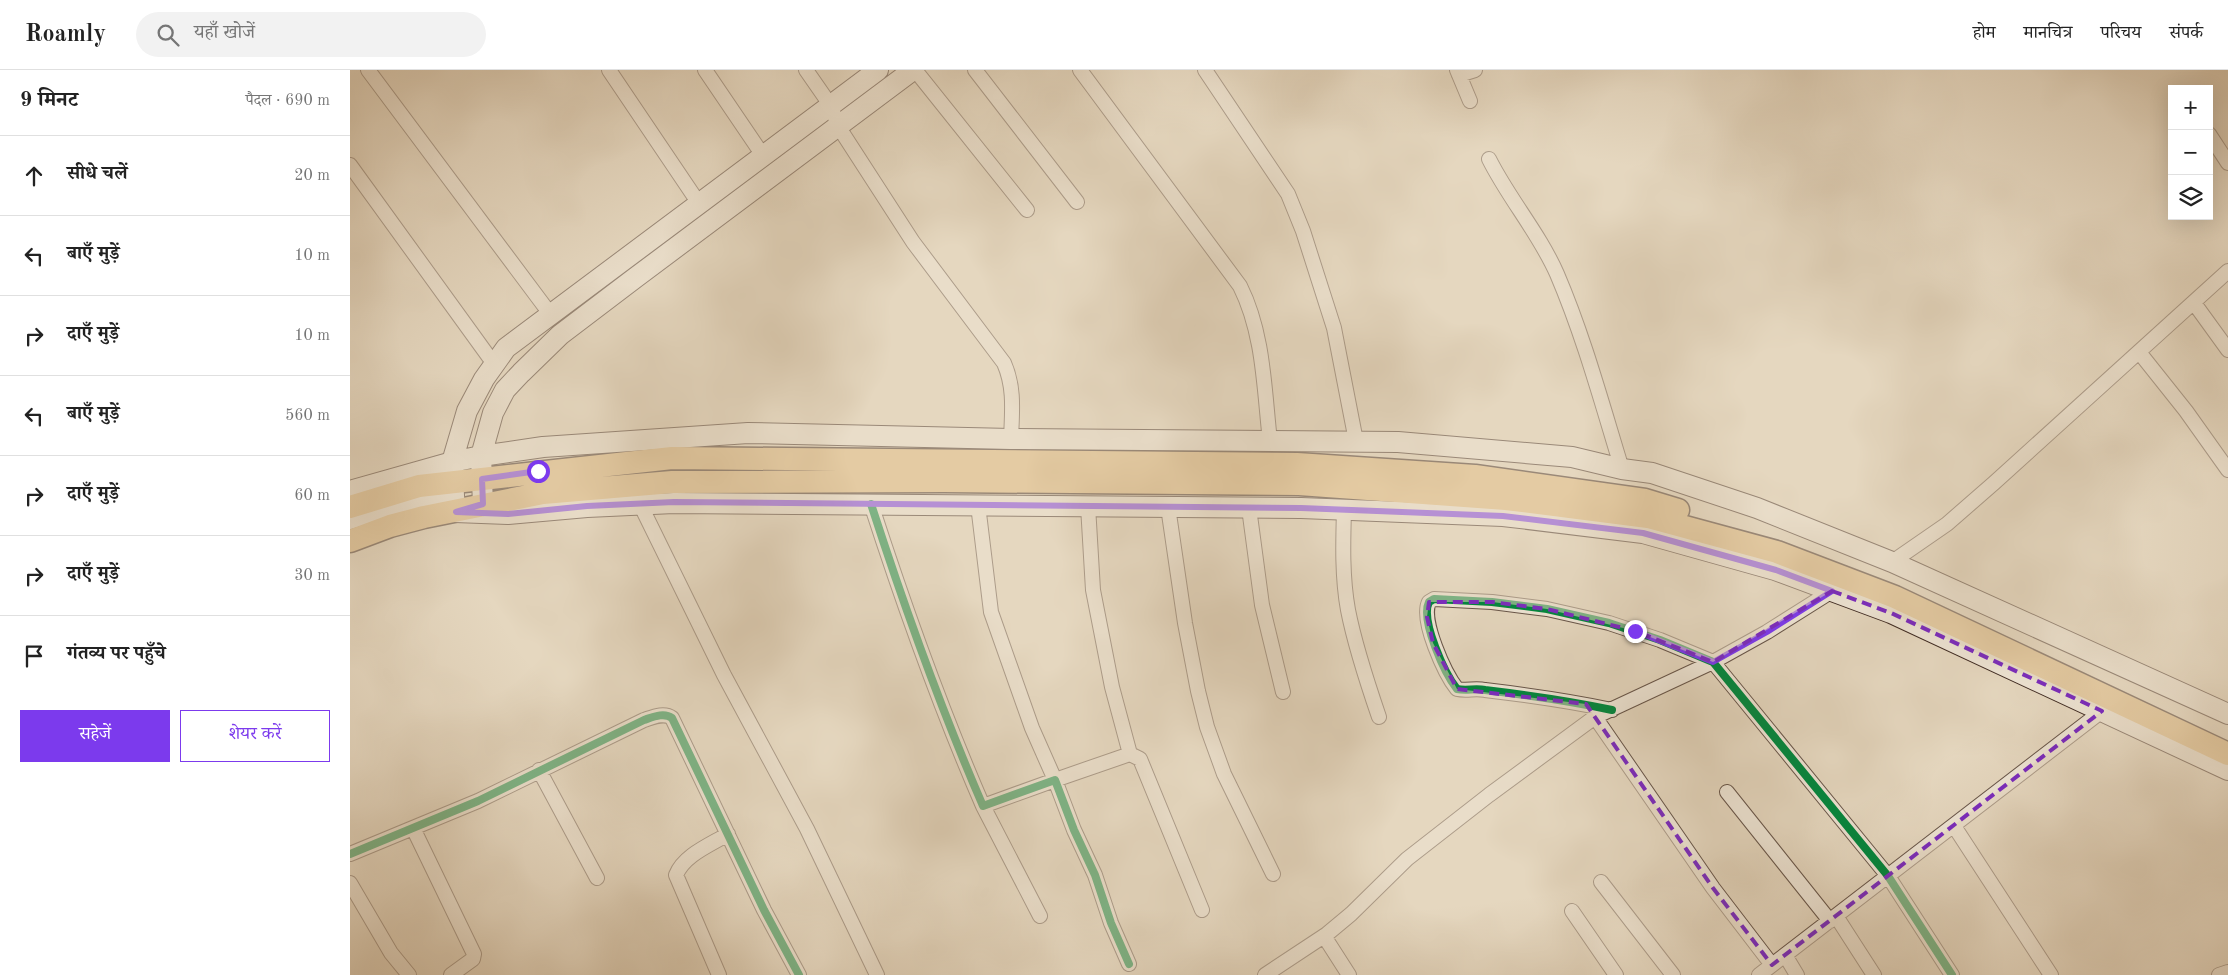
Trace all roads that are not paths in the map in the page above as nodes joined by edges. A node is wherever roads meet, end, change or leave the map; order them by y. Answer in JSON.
{"nodes":[{"id":1,"x":368,"y":70,"type":"edge"},
{"id":2,"x":609,"y":70,"type":"edge"},
{"id":3,"x":705,"y":70,"type":"edge"},
{"id":4,"x":806,"y":70,"type":"edge"},
{"id":5,"x":878,"y":70,"type":"edge"},
{"id":6,"x":914,"y":70,"type":"edge"},
{"id":7,"x":974,"y":70,"type":"edge"},
{"id":8,"x":1080,"y":70,"type":"edge"},
{"id":9,"x":1205,"y":70,"type":"edge"},
{"id":10,"x":1475,"y":70,"type":"edge"},
{"id":11,"x":1458,"y":72,"type":"edge"},
{"id":12,"x":1470,"y":101,"type":"dead end"},
{"id":13,"x":831,"y":106,"type":"junction"},
{"id":14,"x":838,"y":126,"type":"junction"},
{"id":15,"x":2213,"y":140,"type":"edge"},
{"id":16,"x":764,"y":157,"type":"junction"},
{"id":17,"x":1489,"y":159,"type":"dead end"},
{"id":18,"x":2228,"y":163,"type":"edge"},
{"id":19,"x":350,"y":165,"type":"edge"},
{"id":20,"x":1077,"y":202,"type":"dead end"},
{"id":21,"x":700,"y":205,"type":"junction"},
{"id":22,"x":1027,"y":210,"type":"dead end"},
{"id":23,"x":2228,"y":270,"type":"edge"},
{"id":24,"x":2194,"y":303,"type":"junction"},
{"id":25,"x":551,"y":315,"type":"junction"},
{"id":26,"x":528,"y":332,"type":"junction"},
{"id":27,"x":545,"y":350,"type":"junction"},
{"id":28,"x":2228,"y":350,"type":"edge"},
{"id":29,"x":2139,"y":352,"type":"junction"},
{"id":30,"x":494,"y":364,"type":"junction"},
{"id":31,"x":1011,"y":439,"type":"junction"},
{"id":32,"x":1270,"y":441,"type":"junction"},
{"id":33,"x":1356,"y":441,"type":"junction"},
{"id":34,"x":481,"y":456,"type":"junction"},
{"id":35,"x":452,"y":462,"type":"junction"},
{"id":36,"x":1622,"y":469,"type":"junction"},
{"id":37,"x":2228,"y":470,"type":"edge"},
{"id":38,"x":482,"y":479,"type":"junction"},
{"id":39,"x":350,"y":491,"type":"edge"},
{"id":40,"x":454,"y":497,"type":"junction"},
{"id":41,"x":483,"y":504,"type":"junction"},
{"id":42,"x":640,"y":504,"type":"junction"},
{"id":43,"x":871,"y":504,"type":"junction"},
{"id":44,"x":978,"y":505,"type":"junction"},
{"id":45,"x":1088,"y":506,"type":"junction"},
{"id":46,"x":350,"y":507,"type":"edge"},
{"id":47,"x":1168,"y":507,"type":"junction"},
{"id":48,"x":1249,"y":508,"type":"junction"},
{"id":49,"x":1344,"y":510,"type":"junction"},
{"id":50,"x":350,"y":522,"type":"edge"},
{"id":51,"x":350,"y":540,"type":"edge"},
{"id":52,"x":1892,"y":562,"type":"junction"},
{"id":53,"x":1832,"y":591,"type":"junction"},
{"id":54,"x":1713,"y":662,"type":"junction"},
{"id":55,"x":1283,"y":692,"type":"dead end"},
{"id":56,"x":1612,"y":710,"type":"junction"},
{"id":57,"x":2102,"y":711,"type":"junction"},
{"id":58,"x":2228,"y":714,"type":"edge"},
{"id":59,"x":1379,"y":717,"type":"dead end"},
{"id":60,"x":1595,"y":717,"type":"junction"},
{"id":61,"x":2228,"y":739,"type":"edge"},
{"id":62,"x":1130,"y":754,"type":"junction"},
{"id":63,"x":2228,"y":754,"type":"edge"},
{"id":64,"x":540,"y":770,"type":"junction"},
{"id":65,"x":2228,"y":770,"type":"edge"},
{"id":66,"x":1055,"y":780,"type":"junction"},
{"id":67,"x":1727,"y":792,"type":"dead end"},
{"id":68,"x":983,"y":806,"type":"junction"},
{"id":69,"x":1954,"y":826,"type":"junction"},
{"id":70,"x":413,"y":828,"type":"junction"},
{"id":71,"x":728,"y":834,"type":"junction"},
{"id":72,"x":350,"y":854,"type":"edge"},
{"id":73,"x":1273,"y":874,"type":"dead end"},
{"id":74,"x":1888,"y":876,"type":"junction"},
{"id":75,"x":597,"y":878,"type":"dead end"},
{"id":76,"x":1601,"y":882,"type":"dead end"},
{"id":77,"x":350,"y":883,"type":"edge"},
{"id":78,"x":1202,"y":910,"type":"dead end"},
{"id":79,"x":1572,"y":911,"type":"dead end"},
{"id":80,"x":1040,"y":916,"type":"dead end"},
{"id":81,"x":1833,"y":918,"type":"junction"},
{"id":82,"x":1324,"y":936,"type":"junction"},
{"id":83,"x":1785,"y":955,"type":"junction"},
{"id":84,"x":1129,"y":964,"type":"dead end"},
{"id":85,"x":1772,"y":965,"type":"junction"},
{"id":86,"x":2228,"y":972,"type":"edge"},
{"id":87,"x":409,"y":975,"type":"edge"},
{"id":88,"x":451,"y":975,"type":"edge"},
{"id":89,"x":719,"y":975,"type":"edge"},
{"id":90,"x":799,"y":975,"type":"edge"},
{"id":91,"x":877,"y":975,"type":"edge"},
{"id":92,"x":1265,"y":975,"type":"edge"},
{"id":93,"x":1349,"y":975,"type":"edge"},
{"id":94,"x":1616,"y":975,"type":"edge"},
{"id":95,"x":1673,"y":975,"type":"edge"},
{"id":96,"x":1759,"y":975,"type":"edge"},
{"id":97,"x":1796,"y":975,"type":"edge"},
{"id":98,"x":1874,"y":975,"type":"edge"},
{"id":99,"x":1952,"y":975,"type":"edge"},
{"id":100,"x":2051,"y":975,"type":"edge"},
{"id":101,"x":2219,"y":975,"type":"edge"}],
"edges":[{"from":1,"to":25,"type":"street"},
{"from":2,"to":21,"type":"street"},
{"from":3,"to":16,"type":"street"},
{"from":4,"to":13,"type":"street"},
{"from":5,"to":13,"type":"main road"},
{"from":6,"to":14,"type":"main road"},
{"from":6,"to":22,"type":"street"},
{"from":7,"to":20,"type":"street"},
{"from":8,"to":32,"type":"street"},
{"from":9,"to":33,"type":"street"},
{"from":10,"to":11,"type":"street"},
{"from":11,"to":12,"type":"street"},
{"from":13,"to":14,"type":"street"},
{"from":13,"to":16,"type":"main road"},
{"from":14,"to":27,"type":"main road"},
{"from":14,"to":31,"type":"street"},
{"from":15,"to":18,"type":"street"},
{"from":16,"to":21,"type":"main road"},
{"from":17,"to":36,"type":"street"},
{"from":19,"to":30,"type":"street"},
{"from":21,"to":25,"type":"main road"},
{"from":23,"to":24,"type":"street"},
{"from":24,"to":28,"type":"street"},
{"from":24,"to":29,"type":"street"},
{"from":25,"to":26,"type":"main road"},
{"from":26,"to":27,"type":"main road"},
{"from":26,"to":30,"type":"main road"},
{"from":27,"to":34,"type":"main road"},
{"from":29,"to":37,"type":"street"},
{"from":29,"to":52,"type":"street"},
{"from":30,"to":35,"type":"main road"},
{"from":31,"to":32,"type":"main road"},
{"from":31,"to":34,"type":"main road"},
{"from":32,"to":33,"type":"main road"},
{"from":33,"to":36,"type":"main road"},
{"from":34,"to":35,"type":"main road"},
{"from":34,"to":38,"type":"main road"},
{"from":35,"to":39,"type":"main road"},
{"from":35,"to":40,"type":"main road"},
{"from":36,"to":52,"type":"main road"},
{"from":38,"to":40,"type":"main road"},
{"from":38,"to":41,"type":"main road"},
{"from":38,"to":61,"type":"main road"},
{"from":40,"to":41,"type":"main road"},
{"from":40,"to":42,"type":"main road"},
{"from":40,"to":46,"type":"main road"},
{"from":40,"to":50,"type":"street"},
{"from":40,"to":51,"type":"main road"},
{"from":41,"to":63,"type":"main road"},
{"from":42,"to":43,"type":"main road"},
{"from":42,"to":91,"type":"street"},
{"from":43,"to":44,"type":"main road"},
{"from":43,"to":68,"type":"street"},
{"from":44,"to":45,"type":"main road"},
{"from":44,"to":66,"type":"street"},
{"from":45,"to":47,"type":"main road"},
{"from":45,"to":62,"type":"street"},
{"from":47,"to":48,"type":"main road"},
{"from":47,"to":73,"type":"street"},
{"from":48,"to":49,"type":"main road"},
{"from":48,"to":55,"type":"street"},
{"from":49,"to":53,"type":"main road"},
{"from":49,"to":59,"type":"street"},
{"from":52,"to":58,"type":"main road"},
{"from":53,"to":54,"type":"street"},
{"from":53,"to":57,"type":"main road"},
{"from":54,"to":56,"type":"street"},
{"from":54,"to":56,"type":"street"},
{"from":54,"to":74,"type":"street"},
{"from":56,"to":60,"type":"street"},
{"from":57,"to":65,"type":"main road"},
{"from":57,"to":69,"type":"street"},
{"from":60,"to":82,"type":"street"},
{"from":60,"to":85,"type":"street"},
{"from":62,"to":66,"type":"street"},
{"from":62,"to":78,"type":"street"},
{"from":64,"to":70,"type":"street"},
{"from":64,"to":71,"type":"street"},
{"from":64,"to":75,"type":"street"},
{"from":66,"to":68,"type":"street"},
{"from":66,"to":84,"type":"street"},
{"from":67,"to":81,"type":"street"},
{"from":68,"to":80,"type":"street"},
{"from":69,"to":74,"type":"street"},
{"from":69,"to":100,"type":"street"},
{"from":70,"to":72,"type":"street"},
{"from":70,"to":88,"type":"street"},
{"from":71,"to":89,"type":"street"},
{"from":71,"to":90,"type":"street"},
{"from":74,"to":81,"type":"street"},
{"from":74,"to":99,"type":"street"},
{"from":76,"to":95,"type":"street"},
{"from":77,"to":87,"type":"street"},
{"from":79,"to":94,"type":"street"},
{"from":81,"to":83,"type":"street"},
{"from":81,"to":98,"type":"street"},
{"from":82,"to":92,"type":"street"},
{"from":82,"to":93,"type":"street"},
{"from":83,"to":85,"type":"street"},
{"from":83,"to":97,"type":"street"},
{"from":85,"to":96,"type":"street"},
{"from":86,"to":101,"type":"street"}]}
